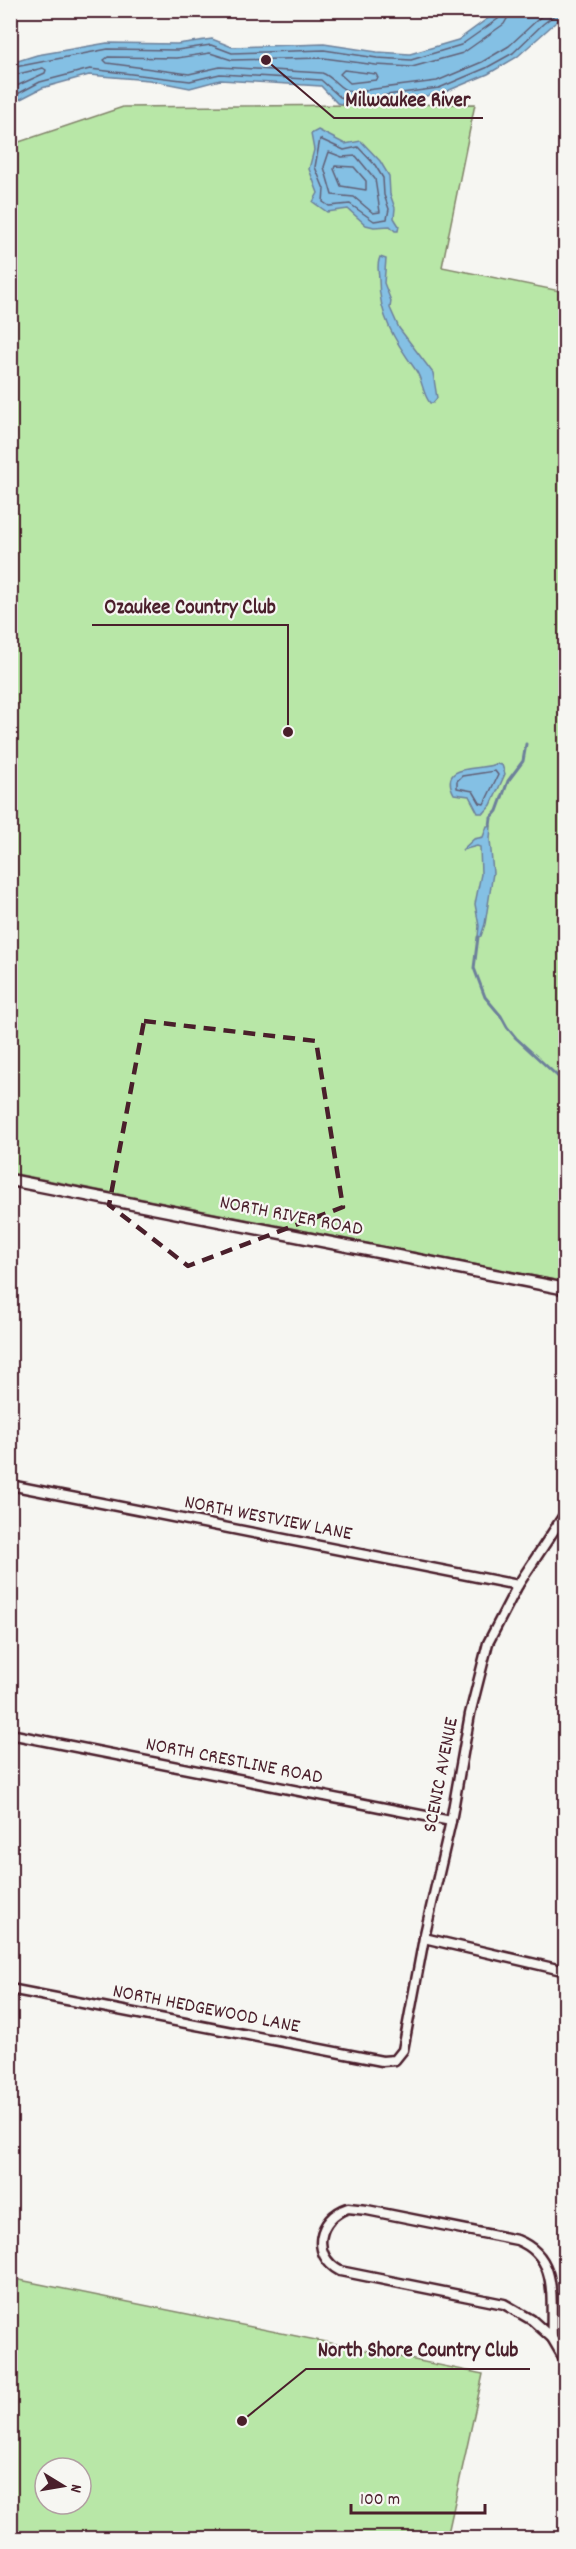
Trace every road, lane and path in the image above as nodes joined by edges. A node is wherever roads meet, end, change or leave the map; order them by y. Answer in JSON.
{"nodes":[{"id":1,"x":10,"y":1180,"type":"edge"},
{"id":2,"x":566,"y":1289,"type":"edge"},
{"id":3,"x":10,"y":1485,"type":"edge"},
{"id":4,"x":566,"y":1512,"type":"edge"},
{"id":5,"x":518,"y":1585,"type":"junction"},
{"id":6,"x":10,"y":1734,"type":"edge"},
{"id":7,"x":451,"y":1821,"type":"junction"},
{"id":8,"x":424,"y":1938,"type":"junction"},
{"id":9,"x":566,"y":1971,"type":"edge"},
{"id":10,"x":10,"y":1989,"type":"edge"},
{"id":11,"x":395,"y":2060,"type":"joint"},
{"id":12,"x":552,"y":2338,"type":"junction"},
{"id":13,"x":566,"y":2362,"type":"edge"}],
"edges":[{"from":1,"to":2,"type":"street","name":"NORTH RIVER ROAD"},
{"from":3,"to":5,"type":"street","name":"NORTH WESTVIEW LANE"},
{"from":4,"to":5,"type":"street","name":"SCENIC AVENUE"},
{"from":5,"to":7,"type":"street","name":"SCENIC AVENUE"},
{"from":6,"to":7,"type":"street","name":"NORTH CRESTLINE ROAD"},
{"from":7,"to":8,"type":"street","name":"SCENIC AVENUE"},
{"from":8,"to":9,"type":"street"},
{"from":8,"to":11,"type":"street","name":"SCENIC AVENUE"},
{"from":10,"to":11,"type":"street","name":"NORTH HEDGEWOOD LANE"},
{"from":12,"to":12,"type":"street"},
{"from":12,"to":13,"type":"street"}]}
